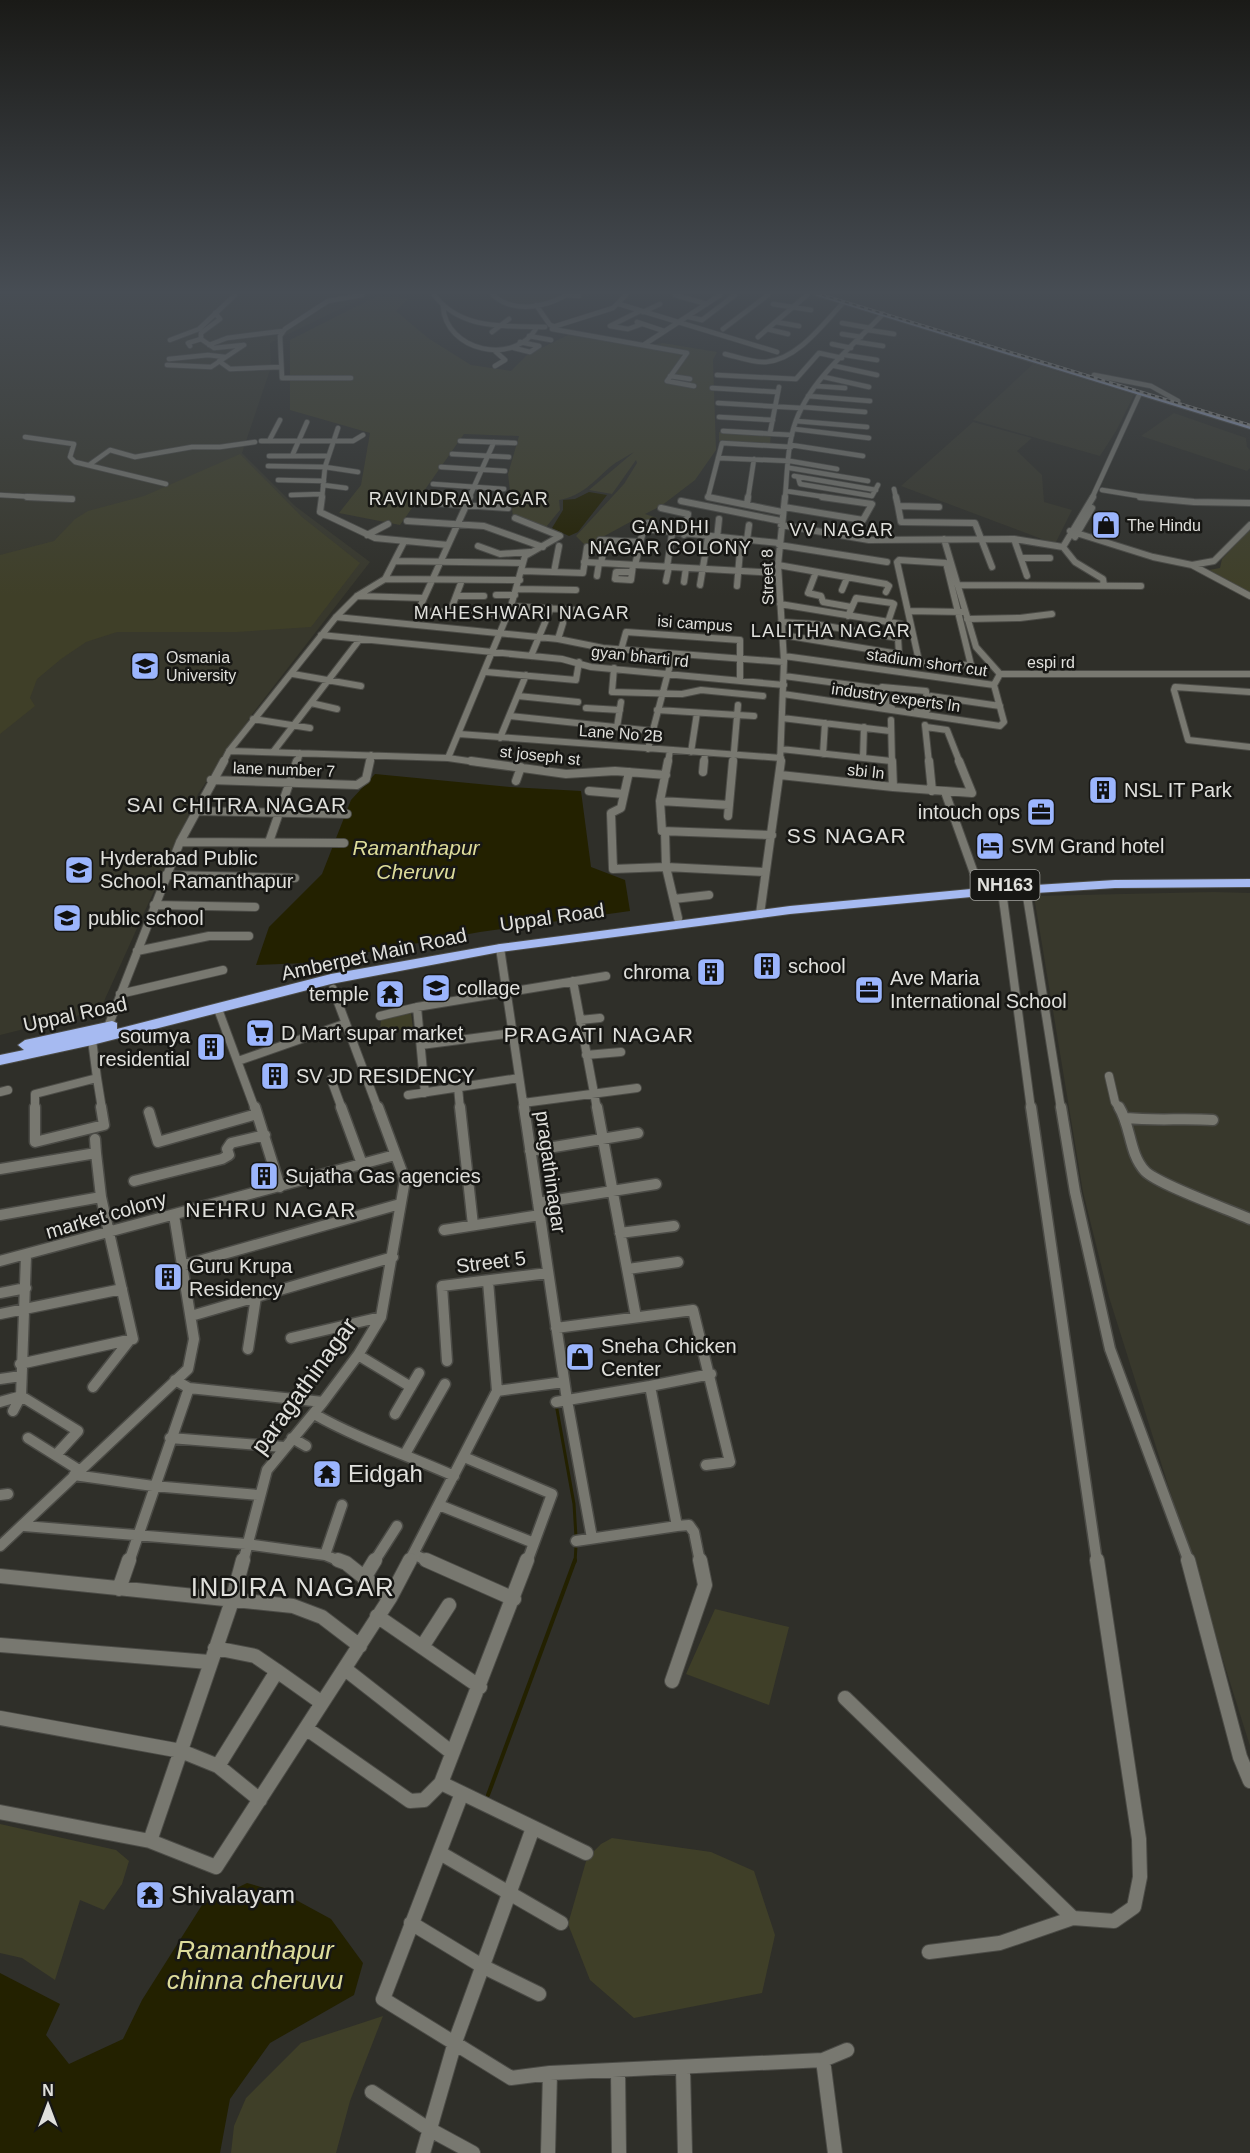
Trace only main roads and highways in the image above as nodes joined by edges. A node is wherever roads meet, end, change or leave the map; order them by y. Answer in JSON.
{"nodes":[{"id":1,"x":1147,"y":395,"type":"edge"},
{"id":2,"x":1160,"y":395,"type":"edge"},
{"id":3,"x":1250,"y":422,"type":"edge"},
{"id":4,"x":1250,"y":427,"type":"edge"},
{"id":5,"x":1250,"y":878,"type":"edge"},
{"id":6,"x":1090,"y":882,"type":"junction"},
{"id":7,"x":1250,"y":883,"type":"edge"},
{"id":8,"x":760,"y":911,"type":"junction"},
{"id":9,"x":348,"y":972,"type":"junction"},
{"id":10,"x":101,"y":1035,"type":"junction"},
{"id":11,"x":0,"y":1051,"type":"edge"},
{"id":12,"x":0,"y":1060,"type":"edge"}],
"edges":[{"from":1,"to":4,"type":"main road"},
{"from":2,"to":3,"type":"main road"},
{"from":5,"to":6,"type":"highway","number":"NH163"},
{"from":6,"to":7,"type":"highway","number":"NH163"},
{"from":6,"to":8,"type":"highway","number":"NH163"},
{"from":6,"to":8,"type":"highway","number":"NH163"},
{"from":8,"to":9,"type":"highway","name":"Amberpet Main Road","number":"NH163"},
{"from":8,"to":9,"type":"highway","name":"Uppal Road","number":"NH163"},
{"from":9,"to":10,"type":"highway","name":"Uppal Road","number":"NH163"},
{"from":9,"to":10,"type":"highway","name":"Amberpet Main Road","number":"NH163"},
{"from":10,"to":11,"type":"highway","name":"Uppal Road","number":"NH163"},
{"from":10,"to":12,"type":"highway","name":"Amberpet Main Road","number":"NH163"}]}
